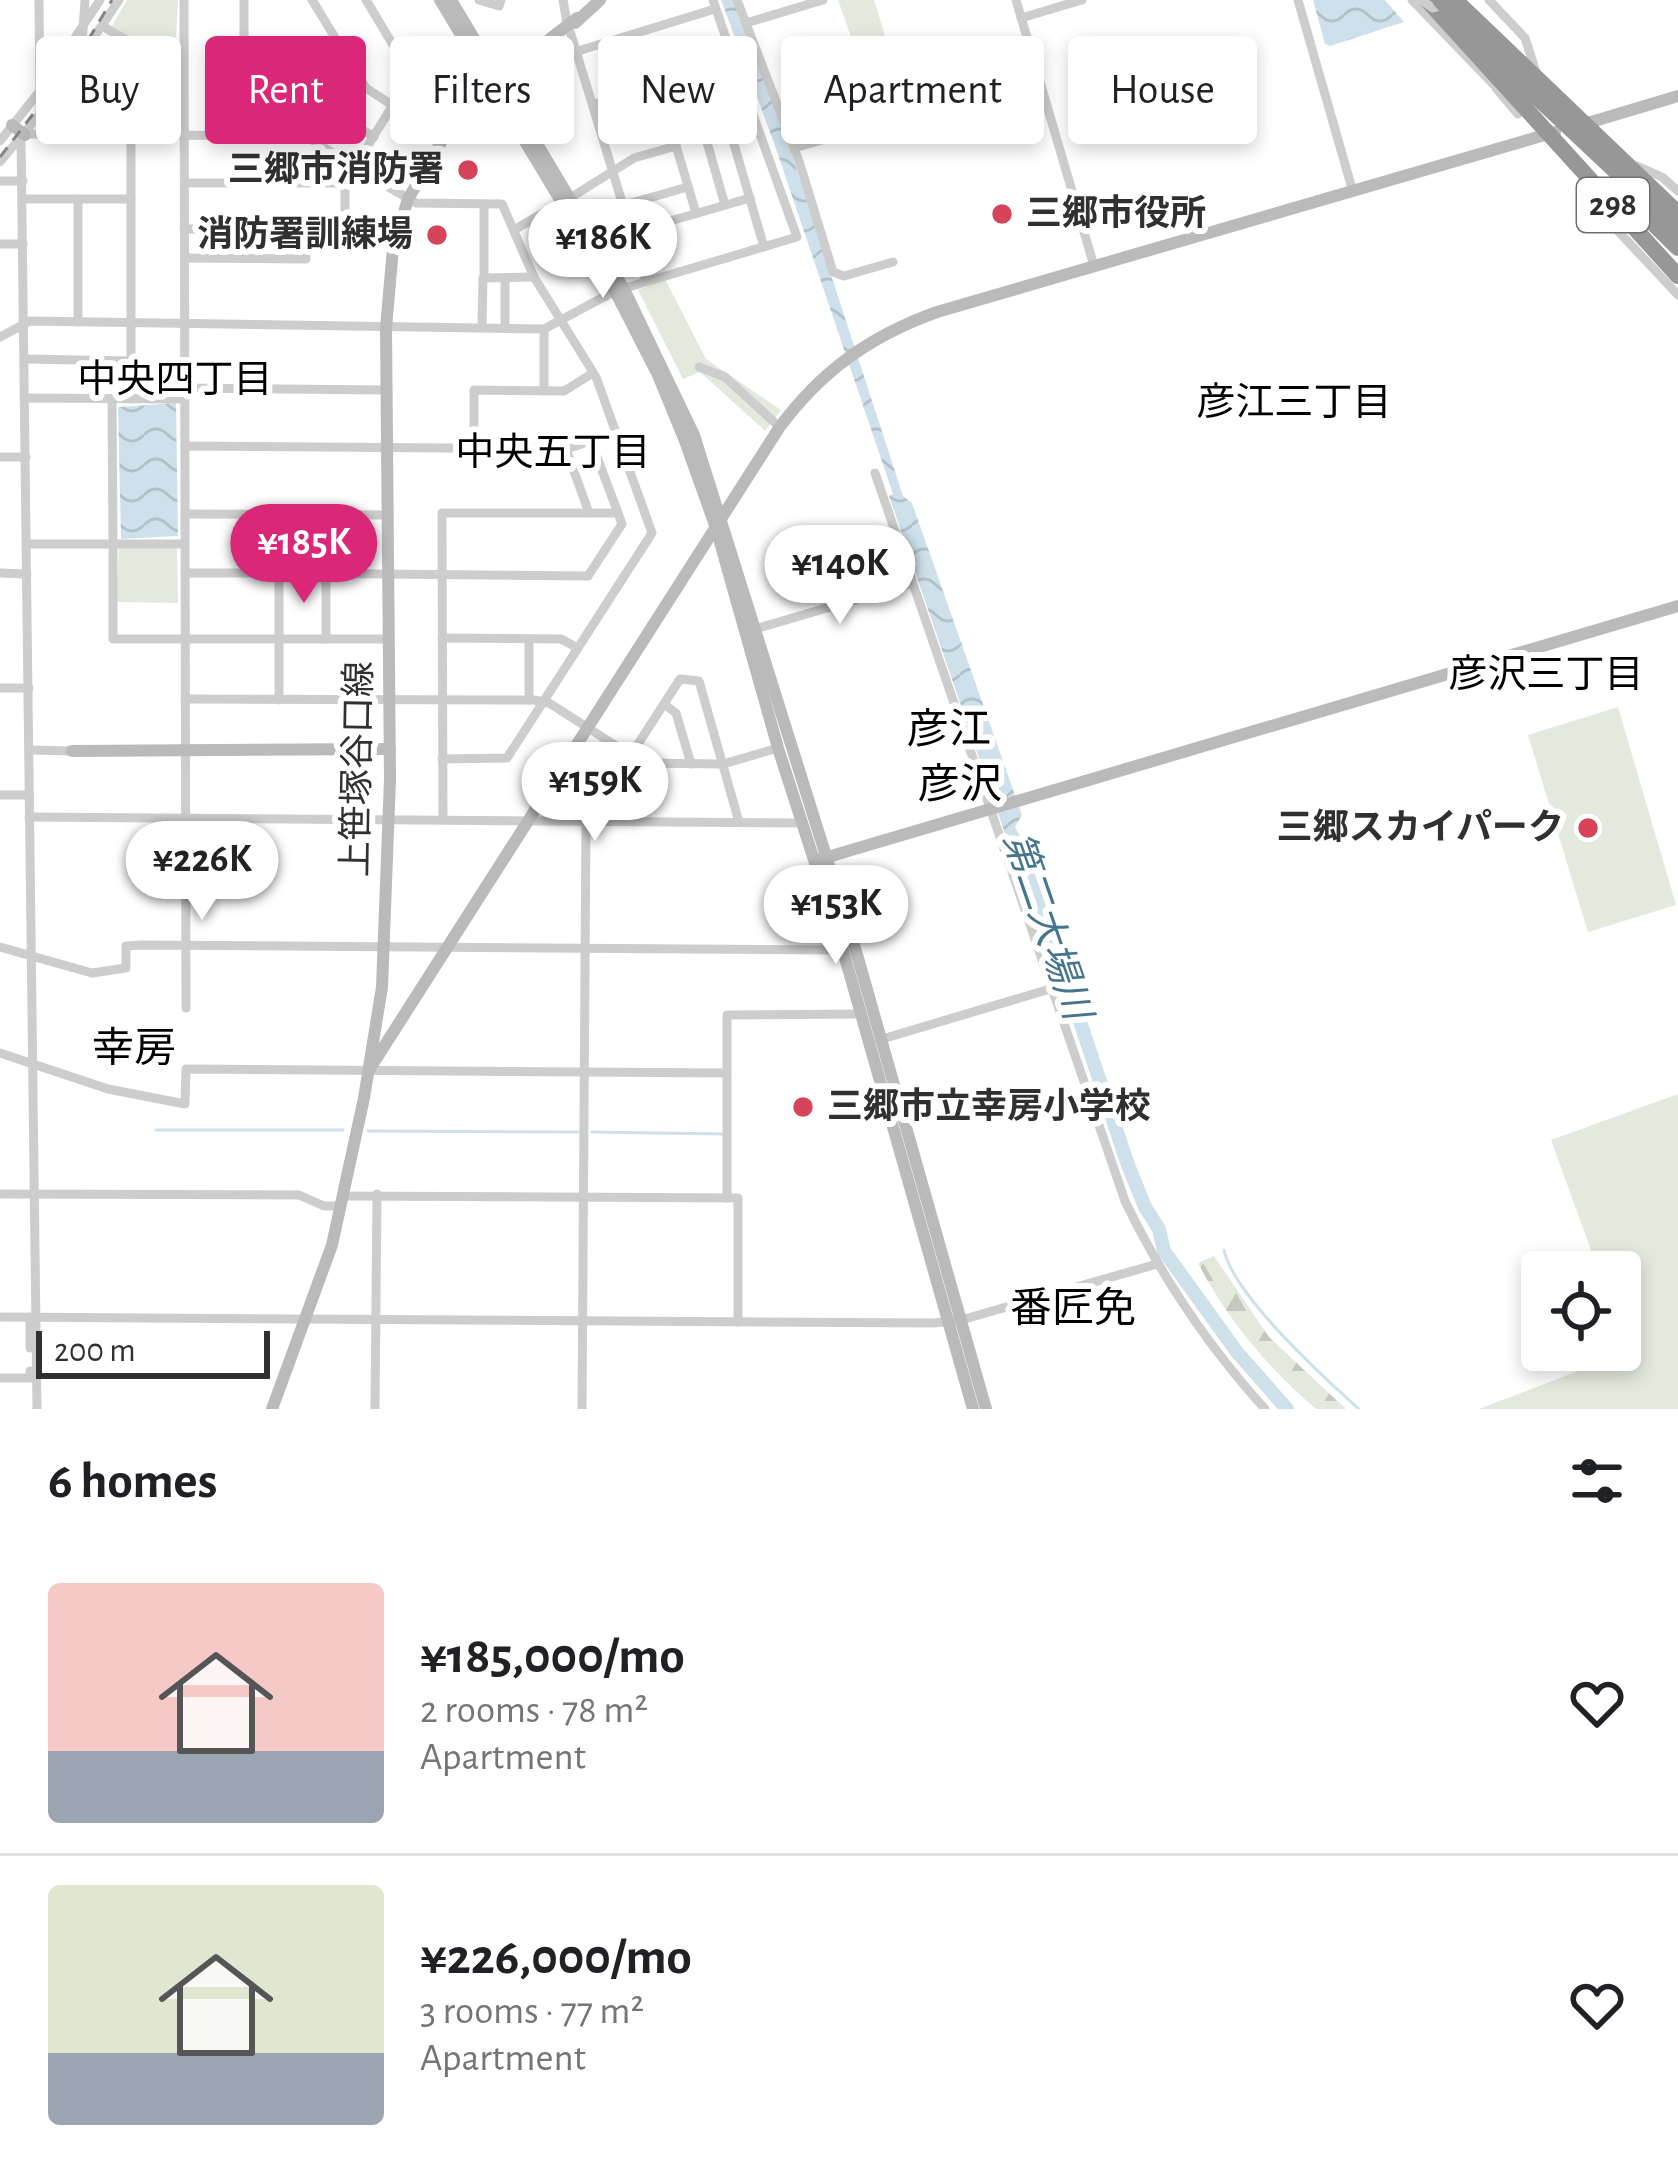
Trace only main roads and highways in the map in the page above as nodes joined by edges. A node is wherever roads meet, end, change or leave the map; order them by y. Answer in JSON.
{"nodes":[{"id":1,"x":1424,"y":0,"type":"edge"},
{"id":2,"x":1452,"y":0,"type":"edge"},
{"id":3,"x":1480,"y":42,"type":"junction"},
{"id":4,"x":1678,"y":209,"type":"edge"},
{"id":5,"x":1678,"y":230,"type":"edge"},
{"id":6,"x":1678,"y":248,"type":"edge"},
{"id":7,"x":1678,"y":276,"type":"edge"}],
"edges":[{"from":1,"to":7,"type":"highway","number":"298"},
{"from":2,"to":3,"type":"highway","bridge":true},
{"from":2,"to":4,"type":"highway","bridge":true},
{"from":2,"to":4,"type":"highway","number":"298"},
{"from":3,"to":5,"type":"highway","bridge":true},
{"from":3,"to":6,"type":"highway","bridge":true}]}
